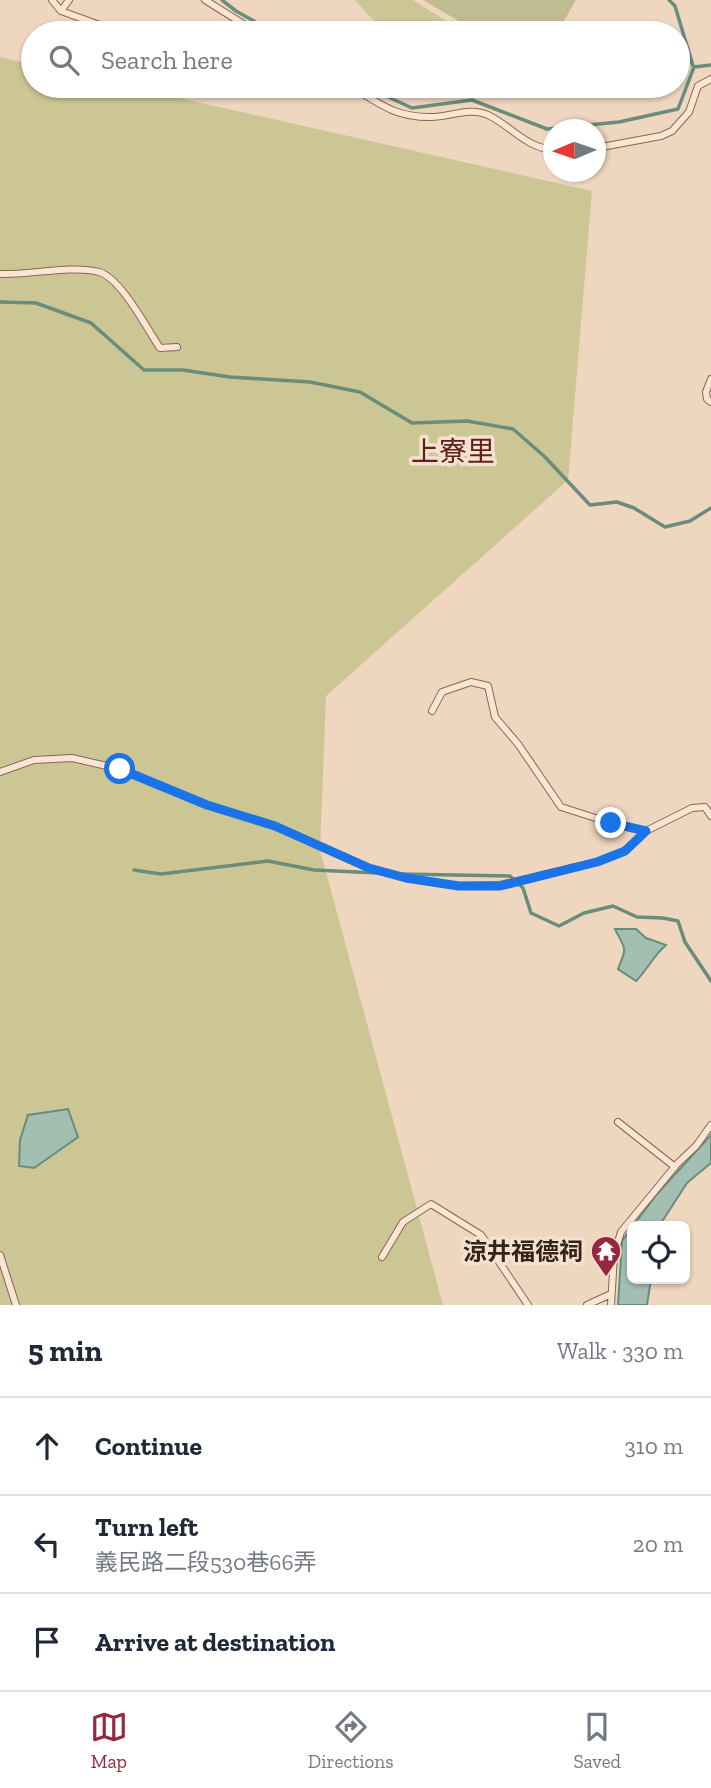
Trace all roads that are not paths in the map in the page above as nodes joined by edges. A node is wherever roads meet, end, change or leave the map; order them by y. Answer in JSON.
{"nodes":[{"id":1,"x":52,"y":0,"type":"edge"},
{"id":2,"x":69,"y":0,"type":"edge"},
{"id":3,"x":205,"y":0,"type":"edge"},
{"id":4,"x":61,"y":11,"type":"junction"},
{"id":5,"x":89,"y":21,"type":"edge"},
{"id":6,"x":239,"y":21,"type":"edge"},
{"id":7,"x":711,"y":79,"type":"edge"},
{"id":8,"x":371,"y":98,"type":"edge"},
{"id":9,"x":606,"y":146,"type":"edge"},
{"id":10,"x":543,"y":149,"type":"edge"},
{"id":11,"x":0,"y":274,"type":"edge"},
{"id":12,"x":177,"y":348,"type":"dead end"},
{"id":13,"x":711,"y":379,"type":"edge"},
{"id":14,"x":711,"y":402,"type":"edge"},
{"id":15,"x":432,"y":710,"type":"dead end"},
{"id":16,"x":0,"y":772,"type":"edge"},
{"id":17,"x":711,"y":816,"type":"edge"},
{"id":18,"x":646,"y":831,"type":"junction"},
{"id":19,"x":618,"y":1122,"type":"dead end"},
{"id":20,"x":711,"y":1125,"type":"edge"},
{"id":21,"x":675,"y":1167,"type":"junction"},
{"id":22,"x":0,"y":1255,"type":"edge"},
{"id":23,"x":382,"y":1257,"type":"dead end"},
{"id":24,"x":611,"y":1294,"type":"junction"},
{"id":25,"x":16,"y":1305,"type":"edge"},
{"id":26,"x":528,"y":1305,"type":"edge"},
{"id":27,"x":587,"y":1305,"type":"edge"},
{"id":28,"x":611,"y":1305,"type":"edge"}],
"edges":[{"from":1,"to":4,"type":"lane"},
{"from":2,"to":4,"type":"lane"},
{"from":3,"to":6,"type":"lane"},
{"from":4,"to":5,"type":"lane"},
{"from":7,"to":9,"type":"lane"},
{"from":8,"to":10,"type":"lane"},
{"from":11,"to":12,"type":"lane"},
{"from":13,"to":14,"type":"lane"},
{"from":15,"to":18,"type":"lane"},
{"from":16,"to":18,"type":"lane"},
{"from":17,"to":18,"type":"lane"},
{"from":19,"to":21,"type":"lane"},
{"from":20,"to":21,"type":"lane"},
{"from":21,"to":24,"type":"lane"},
{"from":22,"to":25,"type":"lane"},
{"from":23,"to":26,"type":"lane"},
{"from":24,"to":27,"type":"lane"},
{"from":24,"to":28,"type":"lane"}]}
